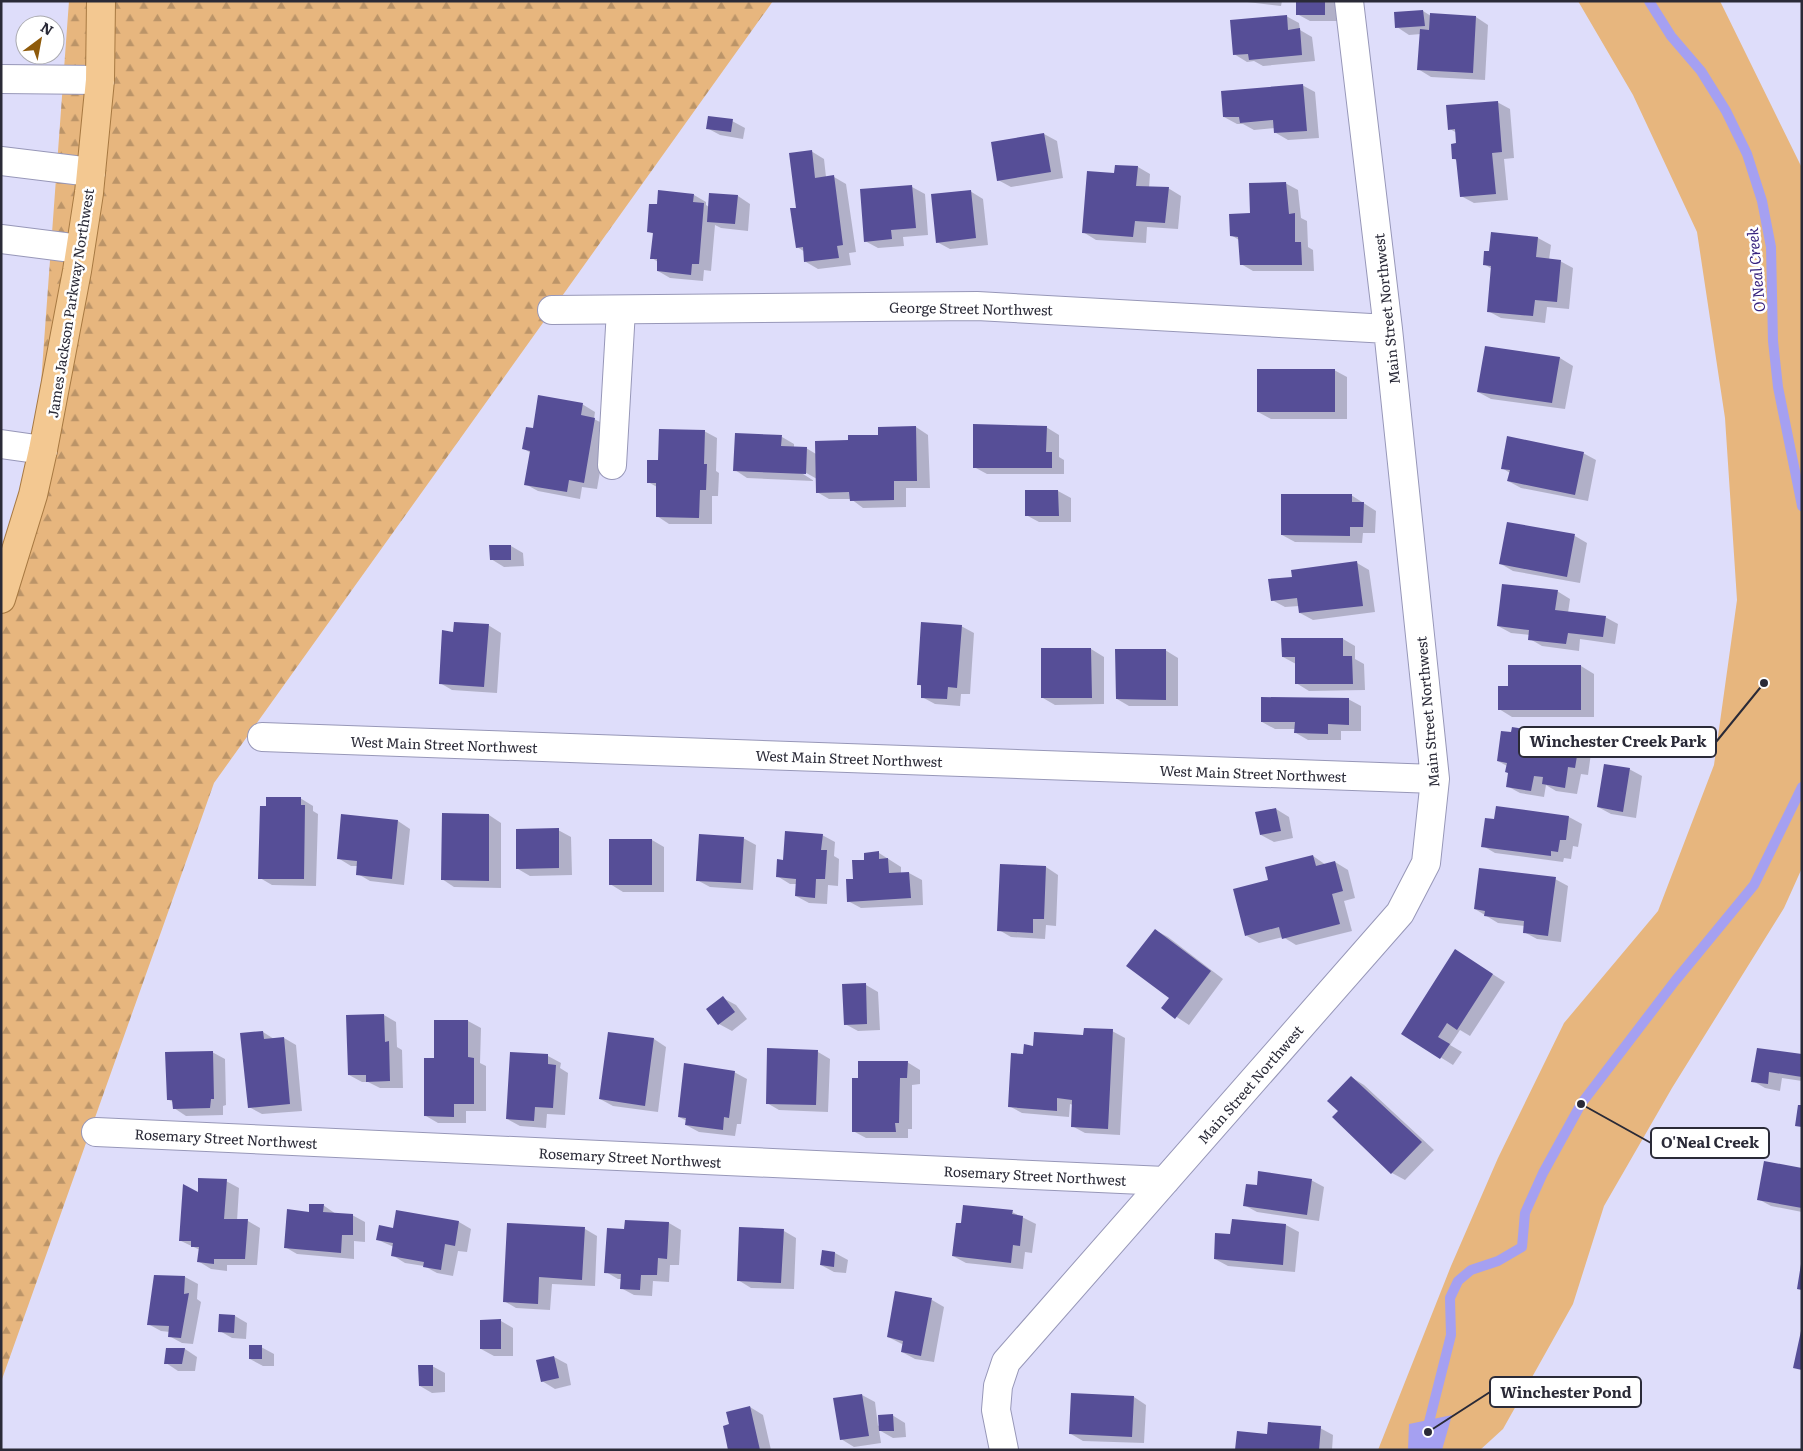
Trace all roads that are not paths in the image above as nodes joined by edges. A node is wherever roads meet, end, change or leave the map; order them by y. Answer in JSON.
{"nodes":[{"id":1,"x":101,"y":1,"type":"edge"},
{"id":2,"x":1350,"y":1,"type":"edge"},
{"id":3,"x":1,"y":79,"type":"edge"},
{"id":4,"x":100,"y":80,"type":"junction"},
{"id":5,"x":1,"y":161,"type":"edge"},
{"id":6,"x":91,"y":172,"type":"junction"},
{"id":7,"x":1,"y":238,"type":"edge"},
{"id":8,"x":80,"y":249,"type":"junction"},
{"id":9,"x":552,"y":310,"type":"dead end"},
{"id":10,"x":621,"y":310,"type":"junction"},
{"id":11,"x":1388,"y":329,"type":"junction"},
{"id":12,"x":1,"y":444,"type":"edge"},
{"id":13,"x":44,"y":450,"type":"junction"},
{"id":14,"x":612,"y":465,"type":"dead end"},
{"id":15,"x":1,"y":599,"type":"edge"},
{"id":16,"x":262,"y":737,"type":"dead end"},
{"id":17,"x":1435,"y":780,"type":"junction"},
{"id":18,"x":96,"y":1132,"type":"dead end"},
{"id":19,"x":1165,"y":1181,"type":"junction"},
{"id":20,"x":1004,"y":1450,"type":"edge"}],
"edges":[{"from":1,"to":4,"type":"main road","name":"James Jackson Parkway Northwest"},
{"from":2,"to":11,"type":"street","name":"Main Street Northwest"},
{"from":3,"to":4,"type":"street"},
{"from":4,"to":6,"type":"main road","name":"James Jackson Parkway Northwest"},
{"from":5,"to":6,"type":"street"},
{"from":6,"to":8,"type":"main road","name":"James Jackson Parkway Northwest"},
{"from":7,"to":8,"type":"street"},
{"from":8,"to":13,"type":"main road","name":"James Jackson Parkway Northwest"},
{"from":9,"to":10,"type":"street","name":"George Street Northwest"},
{"from":10,"to":11,"type":"street","name":"George Street Northwest"},
{"from":10,"to":14,"type":"street"},
{"from":11,"to":17,"type":"street","name":"Main Street Northwest"},
{"from":12,"to":13,"type":"street"},
{"from":13,"to":15,"type":"main road","name":"James Jackson Parkway Northwest"},
{"from":16,"to":17,"type":"street","name":"West Main Street Northwest"},
{"from":17,"to":19,"type":"street","name":"Main Street Northwest"},
{"from":18,"to":19,"type":"street","name":"Rosemary Street Northwest"},
{"from":19,"to":20,"type":"street","name":"Main Street Northwest"}]}
